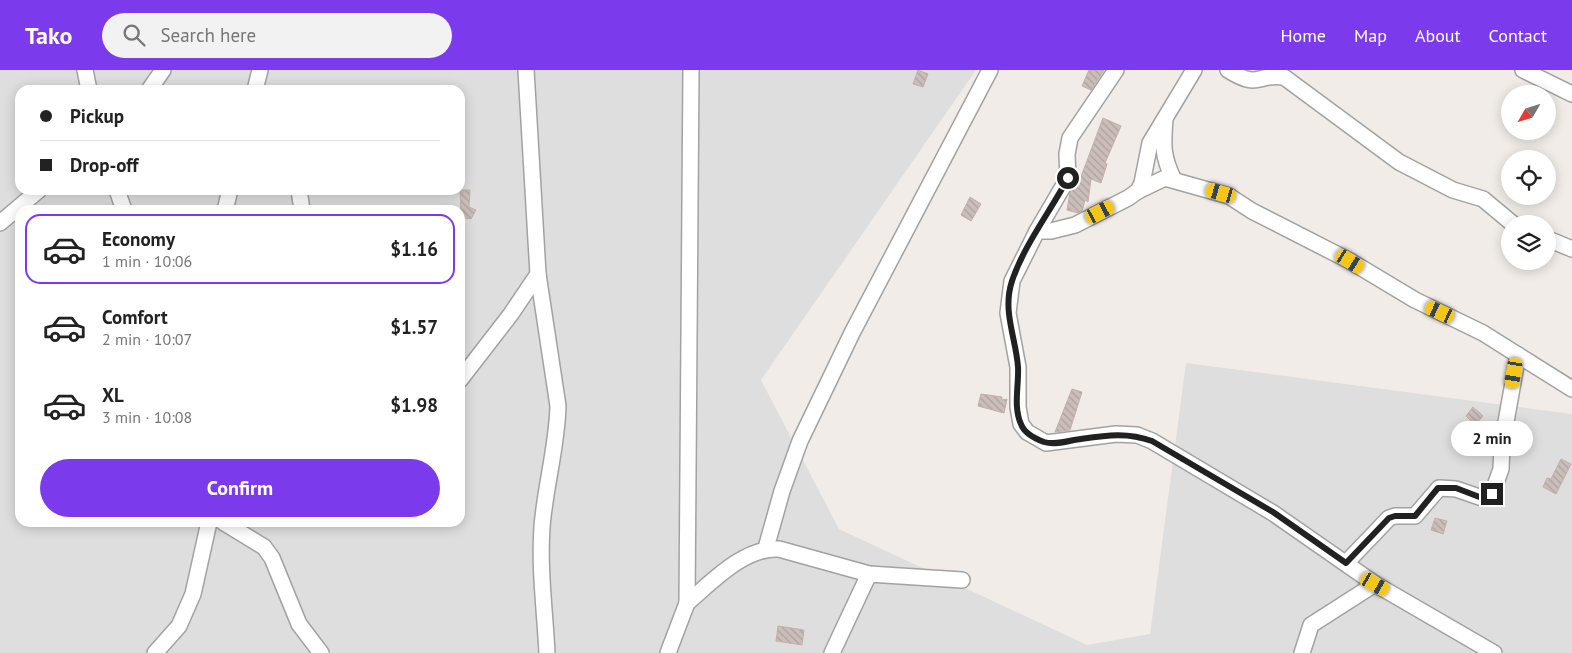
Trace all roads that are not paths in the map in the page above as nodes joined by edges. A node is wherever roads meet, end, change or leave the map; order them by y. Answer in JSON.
{"nodes":[{"id":1,"x":85,"y":70,"type":"edge"},
{"id":2,"x":162,"y":70,"type":"edge"},
{"id":3,"x":260,"y":70,"type":"edge"},
{"id":4,"x":526,"y":70,"type":"edge"},
{"id":5,"x":691,"y":70,"type":"edge"},
{"id":6,"x":990,"y":70,"type":"edge"},
{"id":7,"x":1116,"y":70,"type":"edge"},
{"id":8,"x":1194,"y":70,"type":"edge"},
{"id":9,"x":1228,"y":70,"type":"edge"},
{"id":10,"x":1523,"y":70,"type":"edge"},
{"id":11,"x":88,"y":85,"type":"edge"},
{"id":12,"x":152,"y":85,"type":"edge"},
{"id":13,"x":256,"y":85,"type":"edge"},
{"id":14,"x":1572,"y":94,"type":"edge"},
{"id":15,"x":1166,"y":116,"type":"junction"},
{"id":16,"x":1174,"y":180,"type":"junction"},
{"id":17,"x":1138,"y":191,"type":"junction"},
{"id":18,"x":32,"y":195,"type":"edge"},
{"id":19,"x":21,"y":205,"type":"edge"},
{"id":20,"x":15,"y":210,"type":"edge"},
{"id":21,"x":1502,"y":215,"type":"edge"},
{"id":22,"x":0,"y":223,"type":"edge"},
{"id":23,"x":1037,"y":231,"type":"junction"},
{"id":24,"x":1556,"y":242,"type":"edge"},
{"id":25,"x":1572,"y":249,"type":"edge"},
{"id":26,"x":538,"y":274,"type":"junction"},
{"id":27,"x":1518,"y":355,"type":"junction"},
{"id":28,"x":465,"y":374,"type":"edge"},
{"id":29,"x":1572,"y":389,"type":"edge"},
{"id":30,"x":208,"y":527,"type":"edge"},
{"id":31,"x":231,"y":527,"type":"edge"},
{"id":32,"x":766,"y":548,"type":"junction"},
{"id":33,"x":1346,"y":563,"type":"junction"},
{"id":34,"x":869,"y":574,"type":"junction"},
{"id":35,"x":962,"y":580,"type":"dead end"},
{"id":36,"x":1375,"y":584,"type":"junction"},
{"id":37,"x":687,"y":603,"type":"junction"},
{"id":38,"x":155,"y":653,"type":"edge"},
{"id":39,"x":321,"y":653,"type":"edge"},
{"id":40,"x":547,"y":653,"type":"edge"},
{"id":41,"x":668,"y":653,"type":"edge"},
{"id":42,"x":832,"y":653,"type":"edge"},
{"id":43,"x":1302,"y":653,"type":"edge"},
{"id":44,"x":1494,"y":653,"type":"edge"}],
"edges":[{"from":1,"to":11,"type":"street"},
{"from":2,"to":12,"type":"street"},
{"from":3,"to":13,"type":"street"},
{"from":4,"to":26,"type":"street"},
{"from":5,"to":37,"type":"street"},
{"from":6,"to":32,"type":"street"},
{"from":7,"to":23,"type":"street"},
{"from":8,"to":15,"type":"street"},
{"from":9,"to":21,"type":"street"},
{"from":10,"to":14,"type":"street"},
{"from":15,"to":16,"type":"street"},
{"from":15,"to":17,"type":"street"},
{"from":16,"to":17,"type":"street"},
{"from":16,"to":27,"type":"street"},
{"from":17,"to":23,"type":"street"},
{"from":18,"to":19,"type":"street"},
{"from":20,"to":22,"type":"street"},
{"from":23,"to":33,"type":"street"},
{"from":24,"to":25,"type":"street"},
{"from":26,"to":28,"type":"street"},
{"from":26,"to":40,"type":"street"},
{"from":27,"to":29,"type":"street"},
{"from":27,"to":33,"type":"street"},
{"from":30,"to":38,"type":"street"},
{"from":31,"to":39,"type":"street"},
{"from":32,"to":34,"type":"street"},
{"from":32,"to":37,"type":"street"},
{"from":33,"to":36,"type":"street"},
{"from":34,"to":35,"type":"street"},
{"from":34,"to":42,"type":"street"},
{"from":36,"to":43,"type":"street"},
{"from":36,"to":44,"type":"street"},
{"from":37,"to":41,"type":"street"}]}
